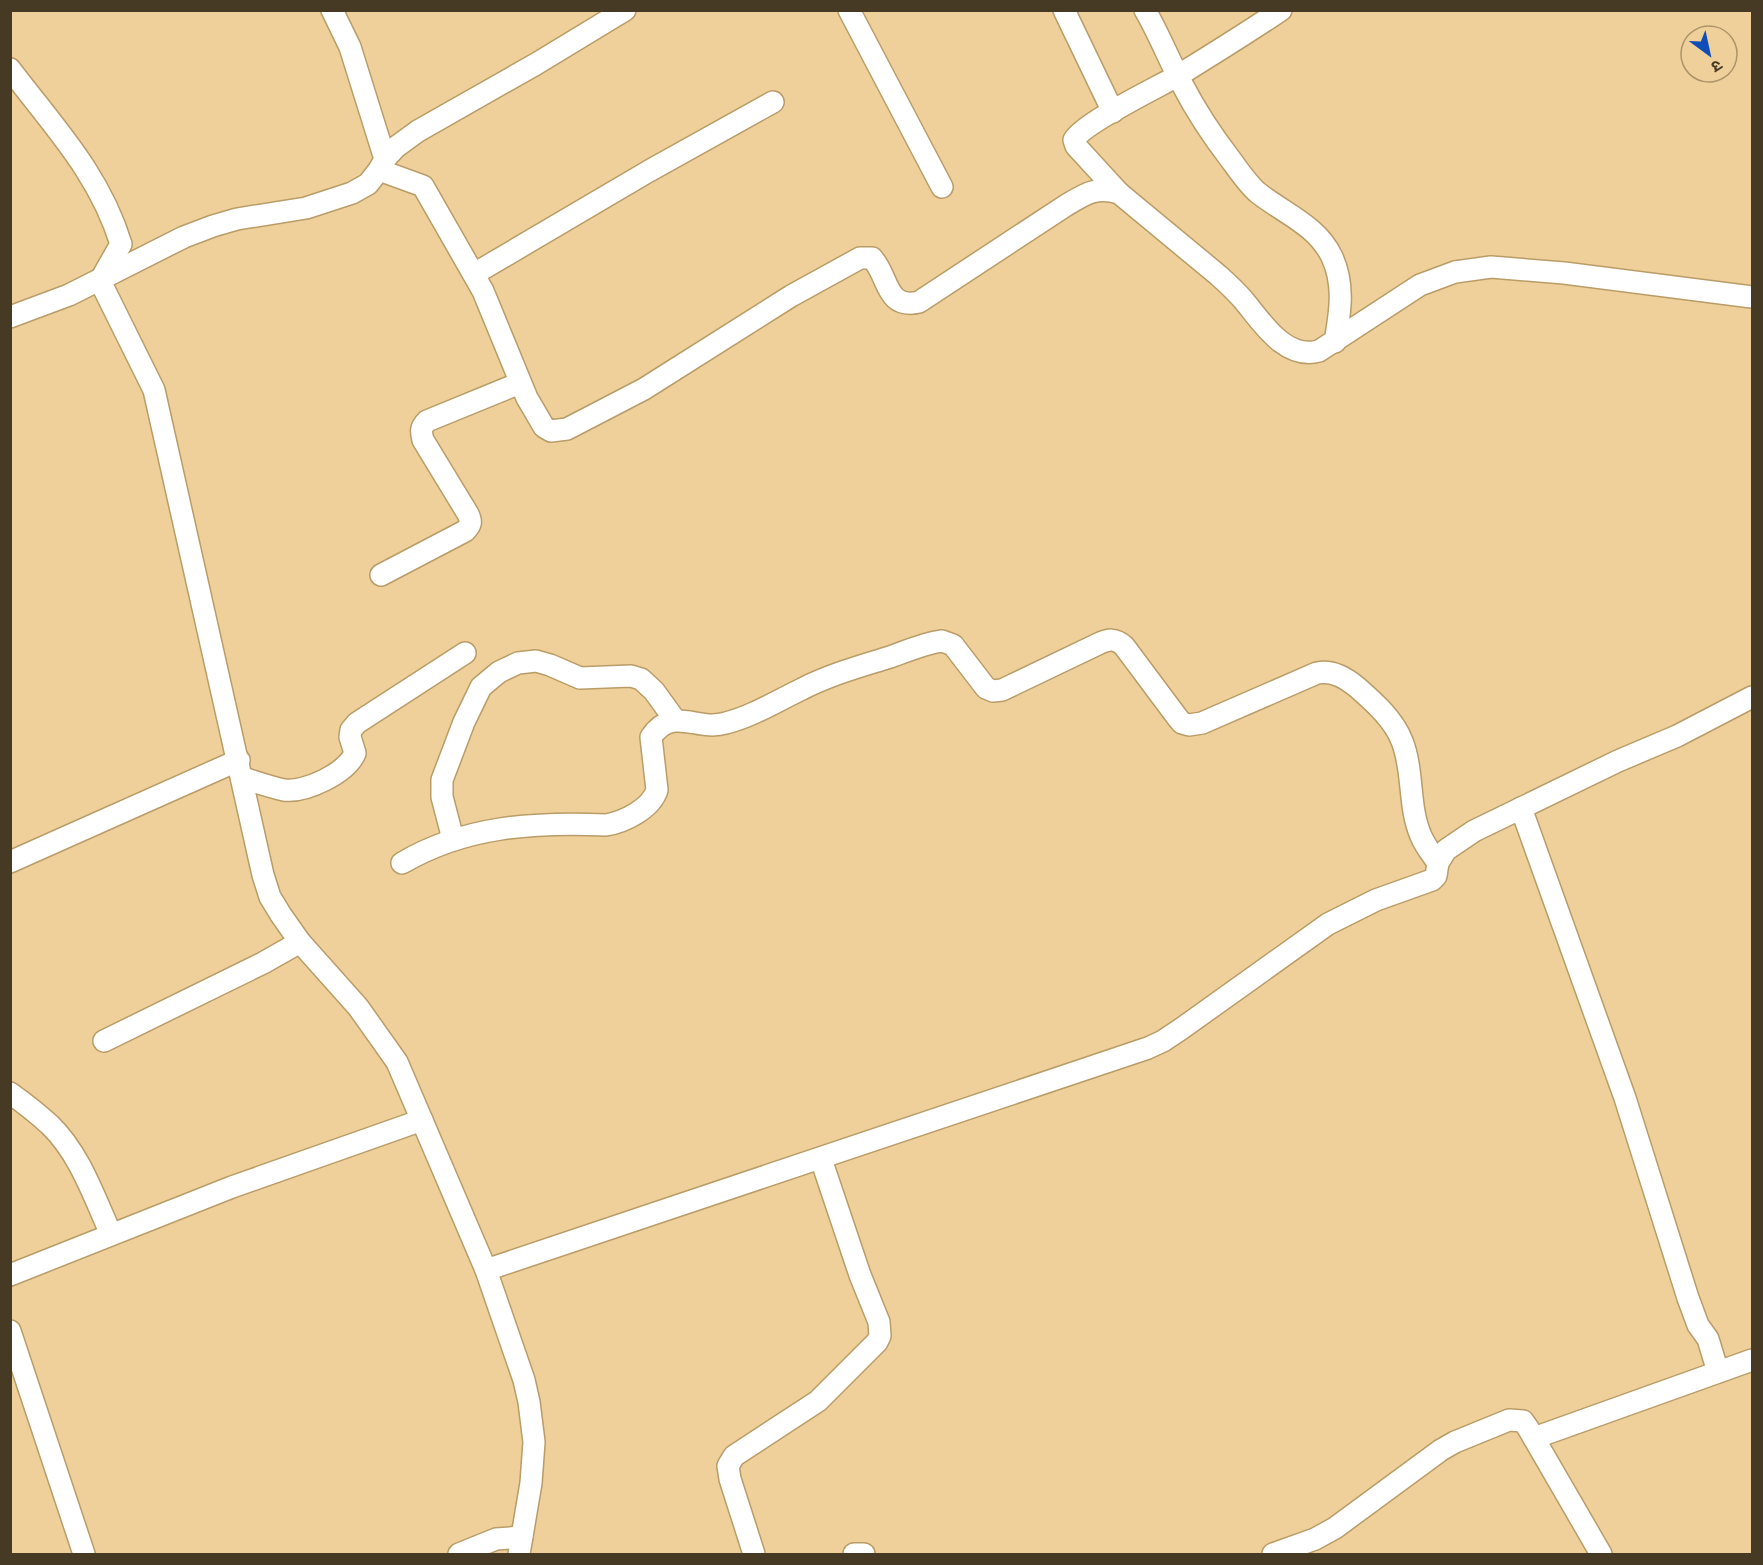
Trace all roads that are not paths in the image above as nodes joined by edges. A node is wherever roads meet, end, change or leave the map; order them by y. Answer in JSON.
{"nodes":[{"id":1,"x":332,"y":10,"type":"edge"},
{"id":2,"x":625,"y":10,"type":"edge"},
{"id":3,"x":849,"y":10,"type":"edge"},
{"id":4,"x":1065,"y":10,"type":"edge"},
{"id":5,"x":1145,"y":10,"type":"edge"},
{"id":6,"x":1281,"y":10,"type":"edge"},
{"id":7,"x":10,"y":69,"type":"edge"},
{"id":8,"x":1178,"y":75,"type":"junction"},
{"id":9,"x":773,"y":102,"type":"dead end"},
{"id":10,"x":1113,"y":112,"type":"junction"},
{"id":11,"x":382,"y":165,"type":"junction"},
{"id":12,"x":942,"y":187,"type":"dead end"},
{"id":13,"x":1119,"y":193,"type":"junction"},
{"id":14,"x":474,"y":274,"type":"junction"},
{"id":15,"x":100,"y":281,"type":"junction"},
{"id":16,"x":1752,"y":297,"type":"edge"},
{"id":17,"x":10,"y":317,"type":"edge"},
{"id":18,"x":1335,"y":342,"type":"junction"},
{"id":19,"x":520,"y":383,"type":"junction"},
{"id":20,"x":381,"y":575,"type":"dead end"},
{"id":21,"x":465,"y":653,"type":"dead end"},
{"id":22,"x":1752,"y":697,"type":"edge"},
{"id":23,"x":675,"y":720,"type":"junction"},
{"id":24,"x":241,"y":769,"type":"junction"},
{"id":25,"x":1521,"y":808,"type":"junction"},
{"id":26,"x":453,"y":839,"type":"junction"},
{"id":27,"x":10,"y":862,"type":"edge"},
{"id":28,"x":402,"y":863,"type":"dead end"},
{"id":29,"x":1438,"y":863,"type":"junction"},
{"id":30,"x":300,"y":942,"type":"junction"},
{"id":31,"x":104,"y":1041,"type":"dead end"},
{"id":32,"x":10,"y":1093,"type":"edge"},
{"id":33,"x":422,"y":1120,"type":"junction"},
{"id":34,"x":821,"y":1159,"type":"junction"},
{"id":35,"x":111,"y":1234,"type":"junction"},
{"id":36,"x":486,"y":1270,"type":"junction"},
{"id":37,"x":10,"y":1275,"type":"edge"},
{"id":38,"x":10,"y":1331,"type":"edge"},
{"id":39,"x":1752,"y":1360,"type":"edge"},
{"id":40,"x":1718,"y":1372,"type":"junction"},
{"id":41,"x":1534,"y":1438,"type":"junction"},
{"id":42,"x":521,"y":1546,"type":"edge"},
{"id":43,"x":84,"y":1554,"type":"edge"},
{"id":44,"x":459,"y":1554,"type":"edge"},
{"id":45,"x":754,"y":1554,"type":"edge"},
{"id":46,"x":854,"y":1554,"type":"edge"},
{"id":47,"x":864,"y":1554,"type":"edge"},
{"id":48,"x":1273,"y":1554,"type":"edge"},
{"id":49,"x":1601,"y":1554,"type":"edge"}],
"edges":[{"from":1,"to":11,"type":"street"},
{"from":2,"to":11,"type":"street"},
{"from":3,"to":12,"type":"street"},
{"from":4,"to":10,"type":"street"},
{"from":5,"to":8,"type":"street"},
{"from":6,"to":8,"type":"street"},
{"from":7,"to":15,"type":"street"},
{"from":8,"to":10,"type":"street"},
{"from":8,"to":18,"type":"street"},
{"from":9,"to":14,"type":"street"},
{"from":10,"to":13,"type":"street"},
{"from":11,"to":14,"type":"street"},
{"from":11,"to":15,"type":"street"},
{"from":13,"to":18,"type":"street"},
{"from":13,"to":19,"type":"street"},
{"from":14,"to":19,"type":"street"},
{"from":15,"to":17,"type":"street"},
{"from":15,"to":24,"type":"street"},
{"from":16,"to":18,"type":"street"},
{"from":19,"to":20,"type":"street"},
{"from":21,"to":24,"type":"street"},
{"from":22,"to":25,"type":"street"},
{"from":23,"to":26,"type":"street"},
{"from":23,"to":26,"type":"street"},
{"from":23,"to":29,"type":"street"},
{"from":24,"to":27,"type":"street"},
{"from":24,"to":30,"type":"street"},
{"from":25,"to":29,"type":"street"},
{"from":25,"to":40,"type":"street"},
{"from":26,"to":28,"type":"street"},
{"from":29,"to":34,"type":"street"},
{"from":30,"to":31,"type":"street"},
{"from":30,"to":33,"type":"street"},
{"from":32,"to":35,"type":"street"},
{"from":33,"to":35,"type":"street"},
{"from":33,"to":36,"type":"street"},
{"from":34,"to":36,"type":"street"},
{"from":34,"to":45,"type":"street"},
{"from":35,"to":37,"type":"street"},
{"from":36,"to":42,"type":"street"},
{"from":38,"to":43,"type":"street"},
{"from":39,"to":40,"type":"street"},
{"from":40,"to":41,"type":"street"},
{"from":41,"to":48,"type":"street"},
{"from":41,"to":49,"type":"street"},
{"from":42,"to":44,"type":"street"},
{"from":46,"to":47,"type":"street"}]}
